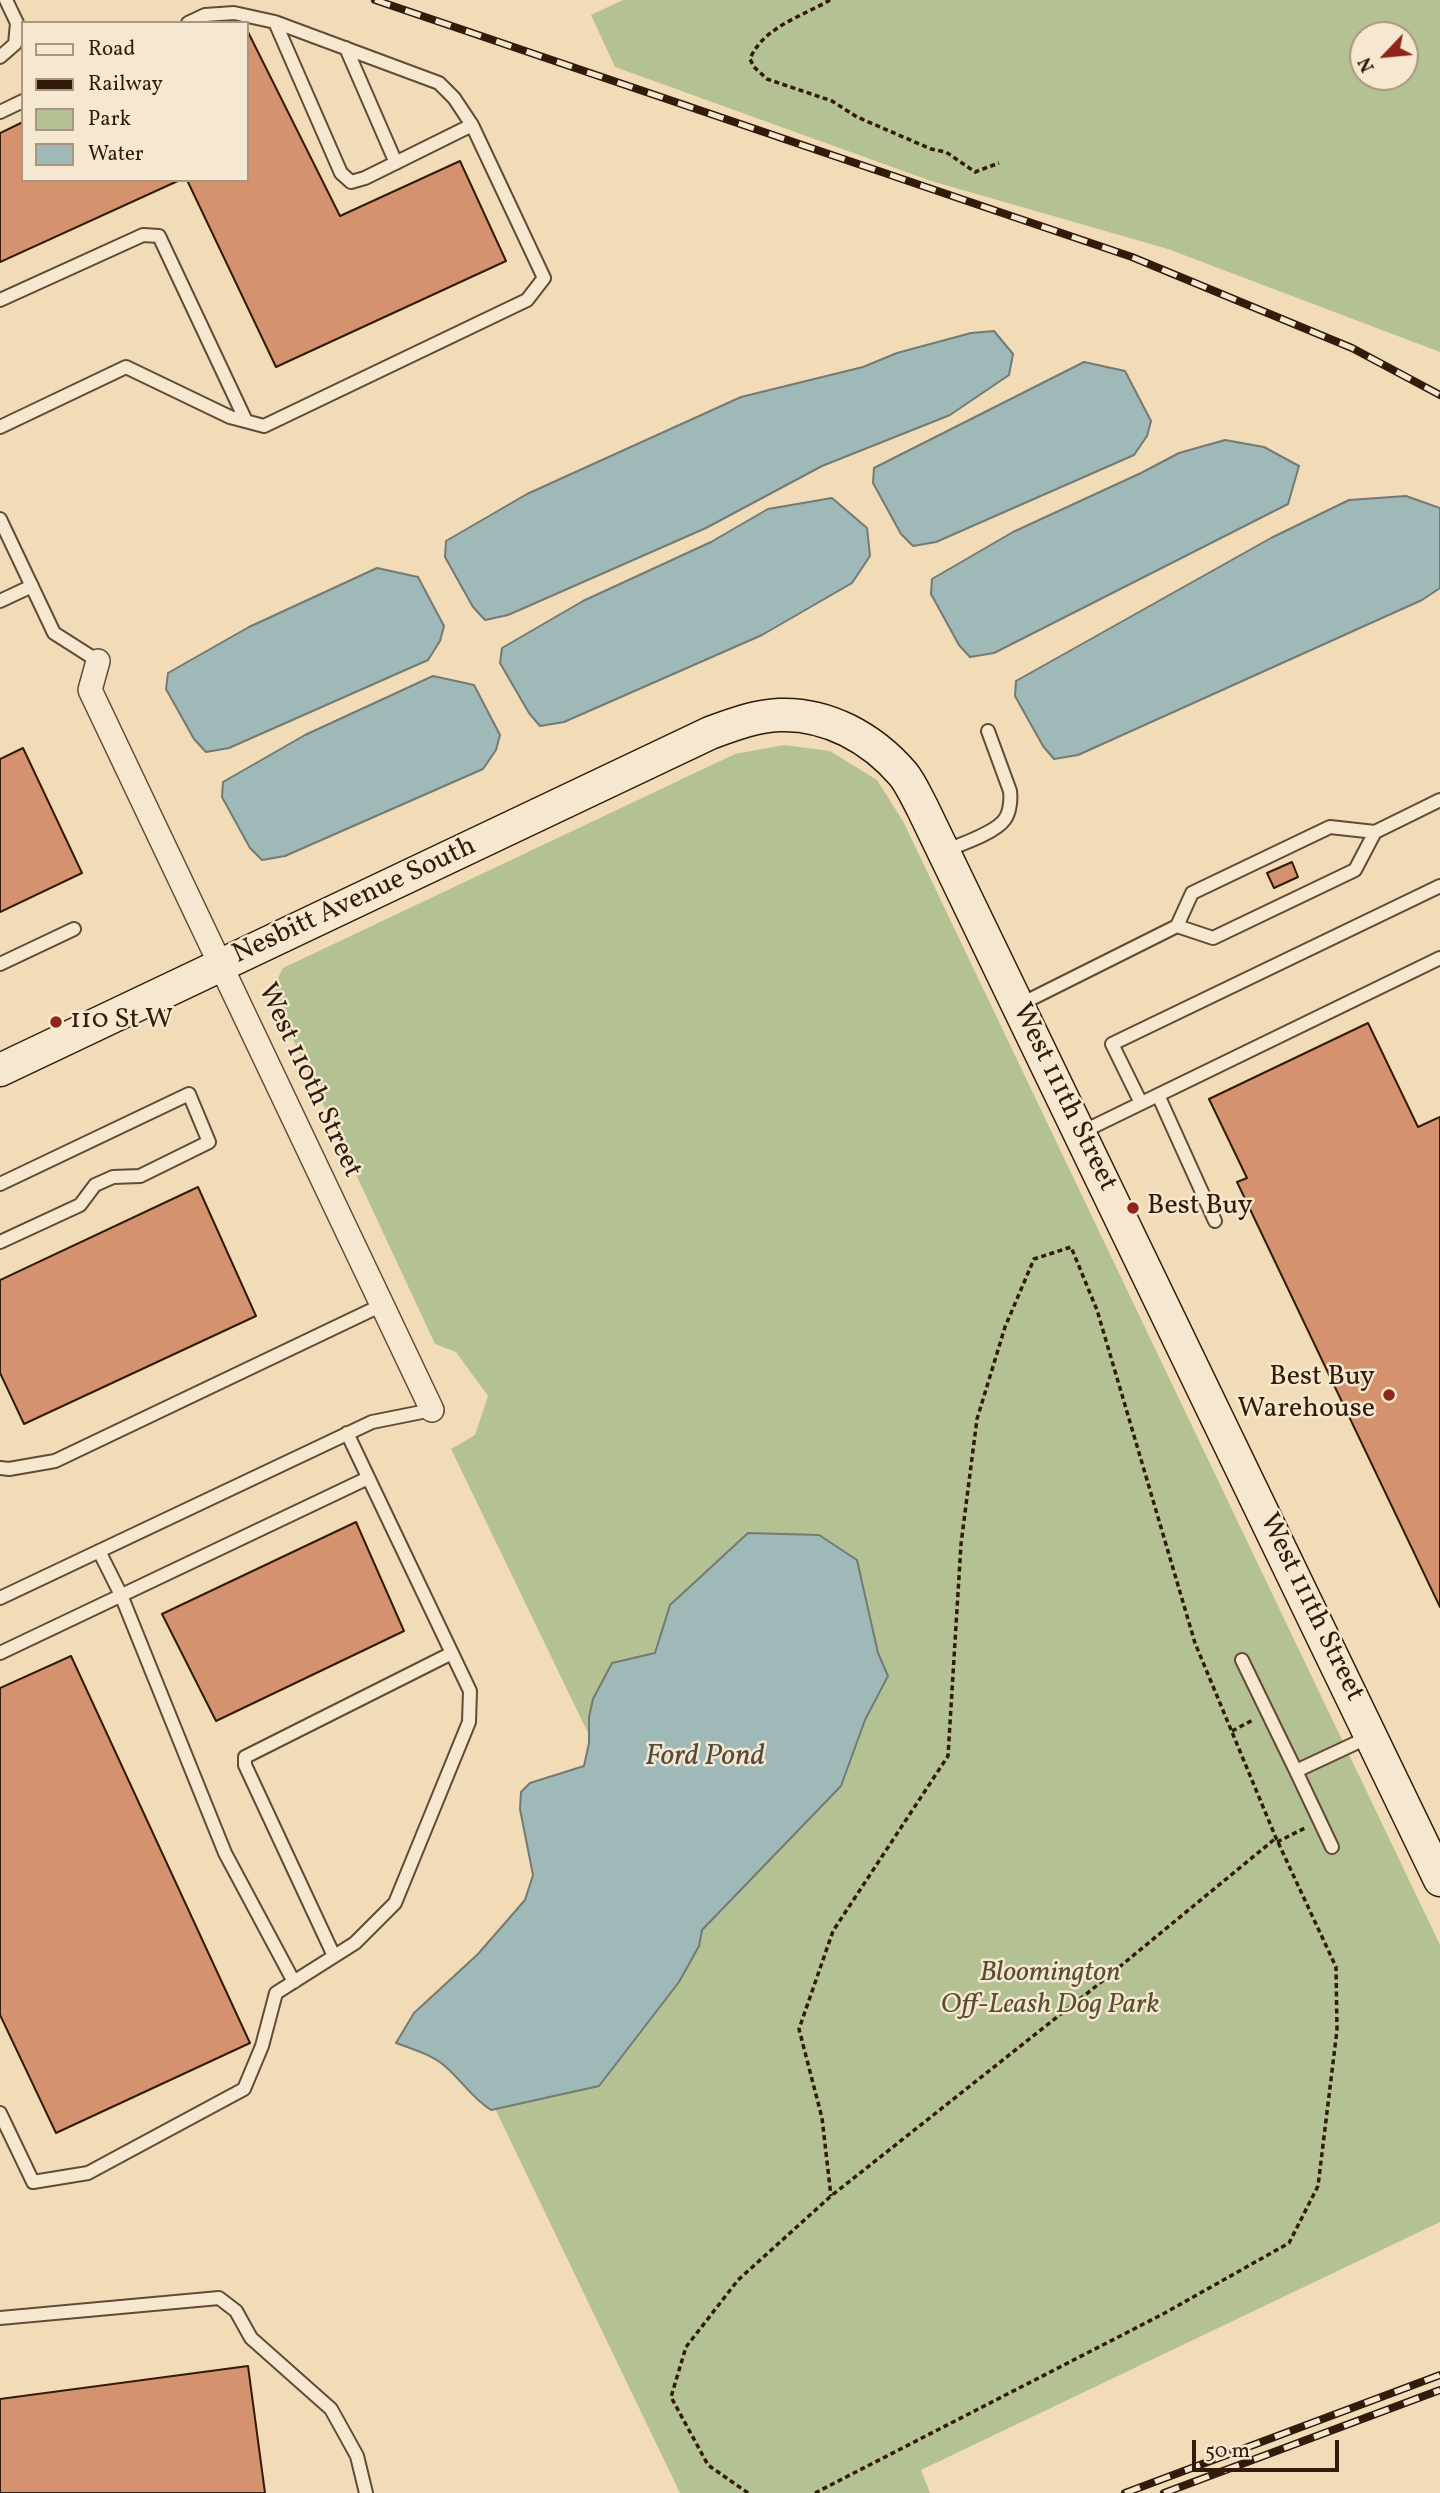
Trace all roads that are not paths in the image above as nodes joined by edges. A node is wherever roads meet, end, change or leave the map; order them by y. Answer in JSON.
{"nodes":[{"id":1,"x":6,"y":0,"type":"edge"},
{"id":2,"x":192,"y":21,"type":"edge"},
{"id":3,"x":275,"y":22,"type":"junction"},
{"id":4,"x":346,"y":48,"type":"junction"},
{"id":5,"x":0,"y":57,"type":"edge"},
{"id":6,"x":21,"y":103,"type":"edge"},
{"id":7,"x":0,"y":112,"type":"edge"},
{"id":8,"x":472,"y":125,"type":"junction"},
{"id":9,"x":396,"y":163,"type":"junction"},
{"id":10,"x":0,"y":300,"type":"edge"},
{"id":11,"x":246,"y":421,"type":"junction"},
{"id":12,"x":0,"y":427,"type":"edge"},
{"id":13,"x":0,"y":519,"type":"edge"},
{"id":14,"x":32,"y":586,"type":"junction"},
{"id":15,"x":0,"y":601,"type":"edge"},
{"id":16,"x":98,"y":661,"type":"joint"},
{"id":17,"x":988,"y":731,"type":"dead end"},
{"id":18,"x":710,"y":733,"type":"joint"},
{"id":19,"x":1440,"y":800,"type":"edge"},
{"id":20,"x":1375,"y":832,"type":"junction"},
{"id":21,"x":944,"y":851,"type":"junction"},
{"id":22,"x":1440,"y":886,"type":"edge"},
{"id":23,"x":1177,"y":926,"type":"junction"},
{"id":24,"x":74,"y":929,"type":"dead end"},
{"id":25,"x":1440,"y":958,"type":"edge"},
{"id":26,"x":0,"y":964,"type":"edge"},
{"id":27,"x":221,"y":966,"type":"junction"},
{"id":28,"x":1018,"y":1005,"type":"junction"},
{"id":29,"x":0,"y":1070,"type":"edge"},
{"id":30,"x":1158,"y":1095,"type":"junction"},
{"id":31,"x":1141,"y":1103,"type":"junction"},
{"id":32,"x":1080,"y":1133,"type":"junction"},
{"id":33,"x":0,"y":1184,"type":"edge"},
{"id":34,"x":1214,"y":1221,"type":"dead end"},
{"id":35,"x":0,"y":1242,"type":"edge"},
{"id":36,"x":382,"y":1305,"type":"junction"},
{"id":37,"x":432,"y":1409,"type":"joint"},
{"id":38,"x":347,"y":1433,"type":"junction"},
{"id":39,"x":0,"y":1468,"type":"edge"},
{"id":40,"x":369,"y":1478,"type":"junction"},
{"id":41,"x":99,"y":1551,"type":"junction"},
{"id":42,"x":121,"y":1595,"type":"junction"},
{"id":43,"x":0,"y":1598,"type":"edge"},
{"id":44,"x":0,"y":1653,"type":"edge"},
{"id":45,"x":452,"y":1653,"type":"junction"},
{"id":46,"x":1242,"y":1660,"type":"dead end"},
{"id":47,"x":1372,"y":1736,"type":"junction"},
{"id":48,"x":1296,"y":1771,"type":"junction"},
{"id":49,"x":1332,"y":1847,"type":"dead end"},
{"id":50,"x":1440,"y":1880,"type":"edge"},
{"id":51,"x":334,"y":1956,"type":"junction"},
{"id":52,"x":294,"y":1982,"type":"junction"},
{"id":53,"x":0,"y":2113,"type":"edge"},
{"id":54,"x":0,"y":2318,"type":"edge"},
{"id":55,"x":366,"y":2493,"type":"edge"}],
"edges":[{"from":1,"to":5,"type":"lane"},
{"from":2,"to":3,"type":"lane"},
{"from":3,"to":4,"type":"lane"},
{"from":3,"to":9,"type":"lane"},
{"from":4,"to":8,"type":"lane"},
{"from":4,"to":9,"type":"lane"},
{"from":6,"to":7,"type":"lane"},
{"from":8,"to":9,"type":"lane"},
{"from":8,"to":11,"type":"lane"},
{"from":10,"to":11,"type":"lane"},
{"from":11,"to":12,"type":"lane"},
{"from":13,"to":14,"type":"lane"},
{"from":14,"to":15,"type":"lane"},
{"from":14,"to":16,"type":"lane"},
{"from":16,"to":27,"type":"street","name":"West 110th Street"},
{"from":17,"to":21,"type":"lane"},
{"from":18,"to":21,"type":"street","name":"West 111th Street"},
{"from":18,"to":27,"type":"street","name":"Nesbitt Avenue South"},
{"from":19,"to":20,"type":"lane"},
{"from":20,"to":23,"type":"lane"},
{"from":20,"to":23,"type":"lane"},
{"from":21,"to":28,"type":"street","name":"West 111th Street"},
{"from":22,"to":31,"type":"lane"},
{"from":23,"to":28,"type":"lane"},
{"from":24,"to":26,"type":"lane"},
{"from":25,"to":30,"type":"lane"},
{"from":27,"to":29,"type":"street","name":"Nesbitt Avenue South"},
{"from":27,"to":36,"type":"street","name":"West 110th Street"},
{"from":28,"to":32,"type":"street","name":"West 111th Street"},
{"from":30,"to":31,"type":"lane"},
{"from":30,"to":34,"type":"lane"},
{"from":31,"to":32,"type":"lane"},
{"from":32,"to":47,"type":"street","name":"West 111th Street"},
{"from":33,"to":35,"type":"lane"},
{"from":36,"to":37,"type":"street","name":"West 110th Street"},
{"from":36,"to":39,"type":"lane"},
{"from":37,"to":38,"type":"lane"},
{"from":38,"to":40,"type":"lane"},
{"from":38,"to":41,"type":"lane"},
{"from":40,"to":42,"type":"lane"},
{"from":40,"to":45,"type":"lane"},
{"from":41,"to":42,"type":"lane"},
{"from":41,"to":43,"type":"lane"},
{"from":42,"to":44,"type":"lane"},
{"from":42,"to":52,"type":"lane"},
{"from":45,"to":51,"type":"lane"},
{"from":45,"to":51,"type":"lane"},
{"from":46,"to":48,"type":"lane"},
{"from":47,"to":48,"type":"lane"},
{"from":47,"to":50,"type":"street","name":"West 111th Street"},
{"from":48,"to":49,"type":"lane"},
{"from":51,"to":52,"type":"lane"},
{"from":52,"to":53,"type":"lane"},
{"from":54,"to":55,"type":"lane"}]}
